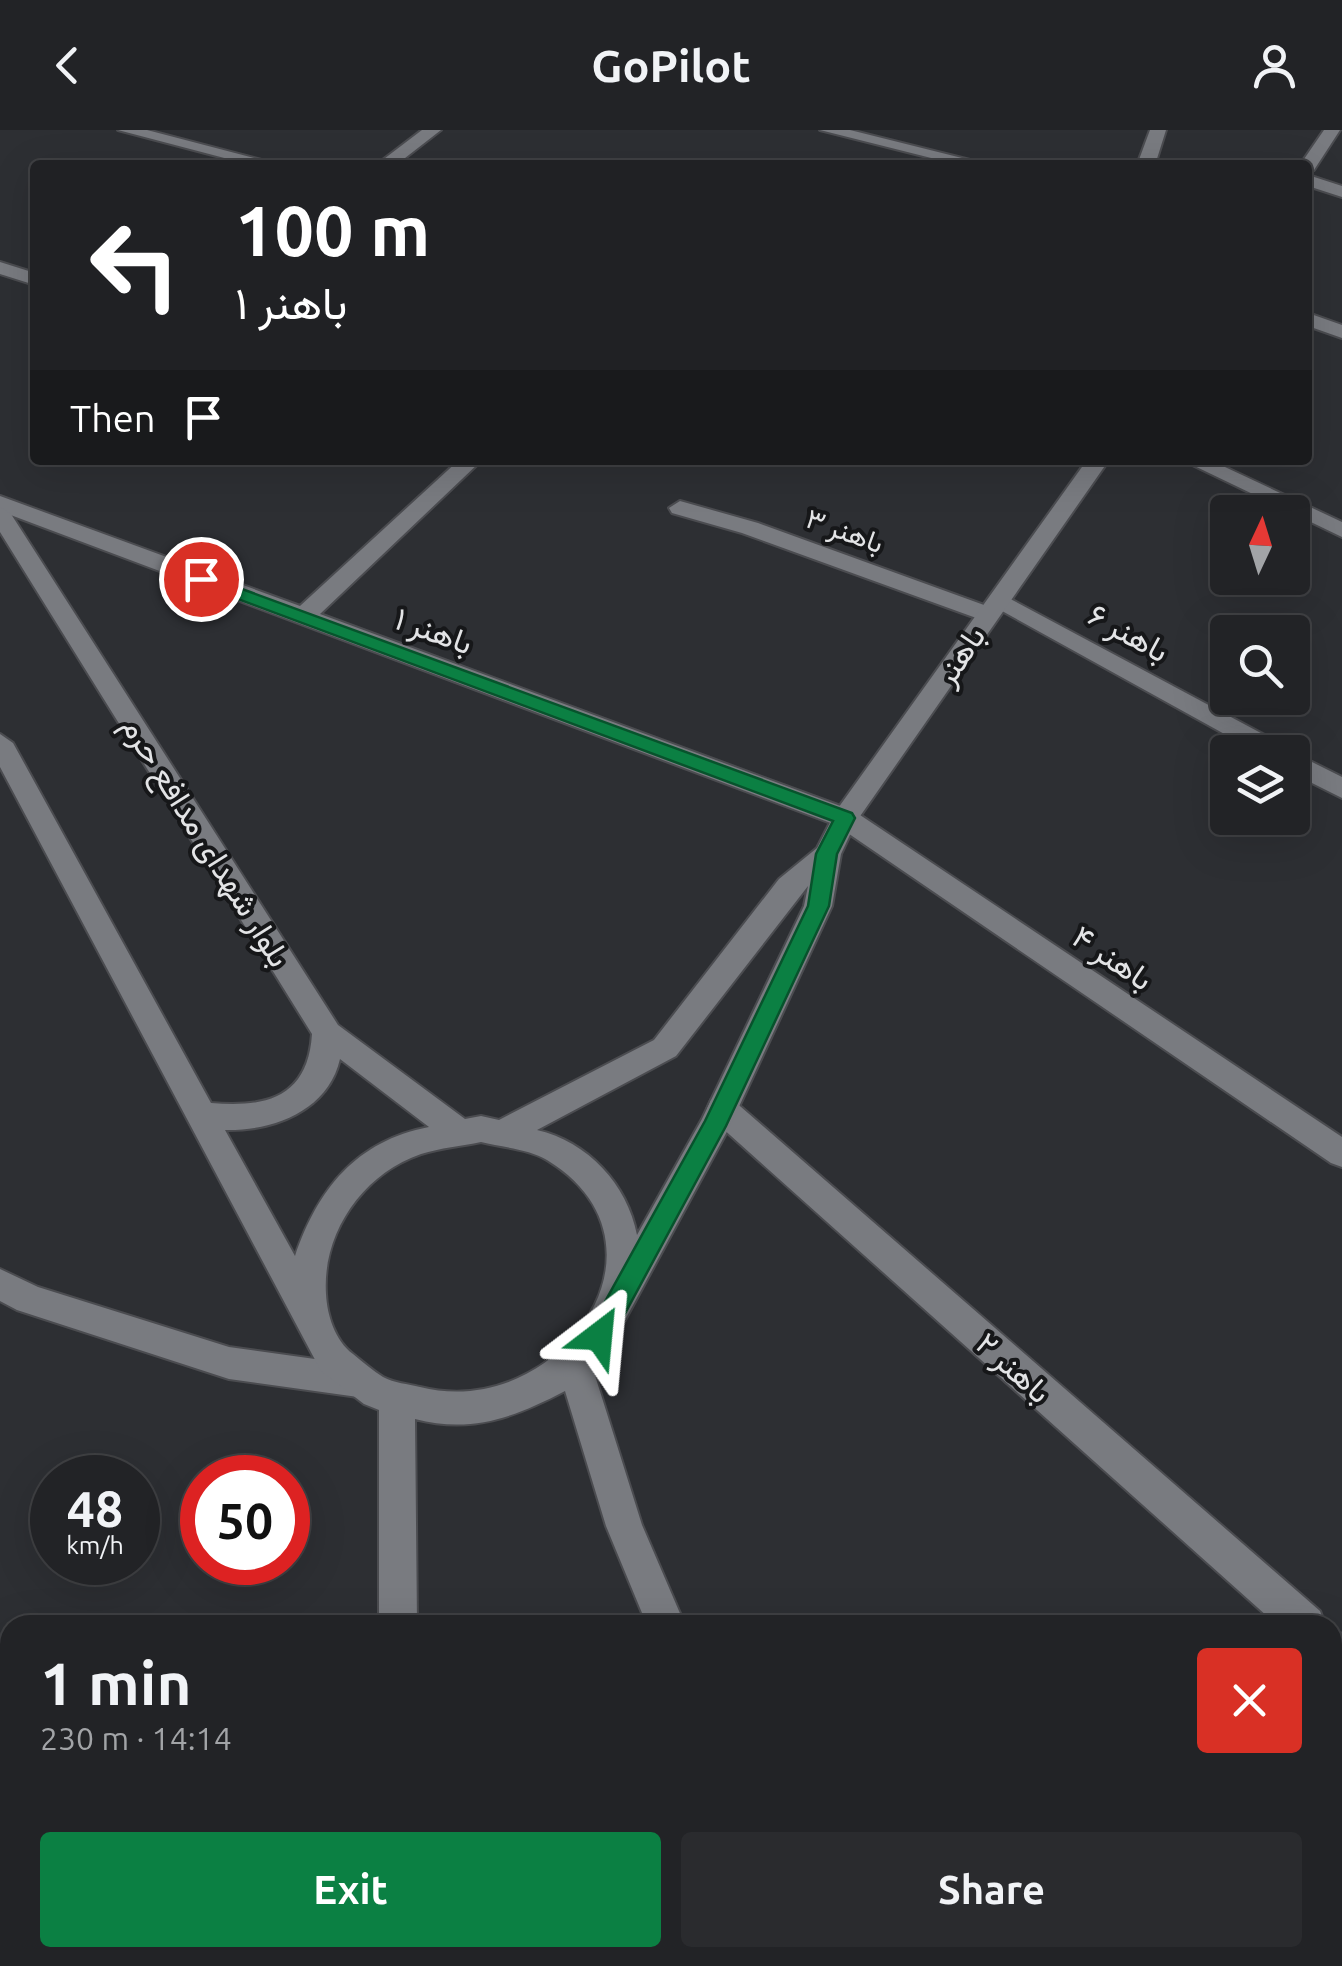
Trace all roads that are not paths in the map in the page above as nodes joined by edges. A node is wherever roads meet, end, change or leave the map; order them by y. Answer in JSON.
{"nodes":[{"id":1,"x":126,"y":130,"type":"edge"},
{"id":2,"x":433,"y":130,"type":"edge"},
{"id":3,"x":828,"y":130,"type":"edge"},
{"id":4,"x":1158,"y":130,"type":"edge"},
{"id":5,"x":1332,"y":130,"type":"edge"},
{"id":6,"x":251,"y":160,"type":"edge"},
{"id":7,"x":392,"y":160,"type":"edge"},
{"id":8,"x":959,"y":160,"type":"edge"},
{"id":9,"x":1148,"y":160,"type":"edge"},
{"id":10,"x":1312,"y":160,"type":"edge"},
{"id":11,"x":1312,"y":181,"type":"edge"},
{"id":12,"x":1342,"y":192,"type":"edge"},
{"id":13,"x":0,"y":268,"type":"edge"},
{"id":14,"x":30,"y":277,"type":"edge"},
{"id":15,"x":1312,"y":321,"type":"edge"},
{"id":16,"x":1342,"y":332,"type":"edge"},
{"id":17,"x":466,"y":465,"type":"edge"},
{"id":18,"x":1092,"y":465,"type":"edge"},
{"id":19,"x":1205,"y":465,"type":"edge"},
{"id":20,"x":0,"y":503,"type":"edge"},
{"id":21,"x":680,"y":508,"type":"dead end"},
{"id":22,"x":0,"y":514,"type":"edge"},
{"id":23,"x":1342,"y":530,"type":"edge"},
{"id":24,"x":994,"y":608,"type":"junction"},
{"id":25,"x":302,"y":617,"type":"junction"},
{"id":26,"x":1243,"y":735,"type":"edge"},
{"id":27,"x":0,"y":743,"type":"edge"},
{"id":28,"x":1310,"y":772,"type":"edge"},
{"id":29,"x":1342,"y":789,"type":"edge"},
{"id":30,"x":845,"y":818,"type":"junction"},
{"id":31,"x":827,"y":854,"type":"junction"},
{"id":32,"x":328,"y":1033,"type":"junction"},
{"id":33,"x":722,"y":1109,"type":"junction"},
{"id":34,"x":201,"y":1115,"type":"junction"},
{"id":35,"x":456,"y":1130,"type":"junction"},
{"id":36,"x":507,"y":1131,"type":"junction"},
{"id":37,"x":1338,"y":1143,"type":"edge"},
{"id":38,"x":0,"y":1284,"type":"edge"},
{"id":39,"x":616,"y":1305,"type":"junction"},
{"id":40,"x":310,"y":1318,"type":"junction"},
{"id":41,"x":574,"y":1364,"type":"junction"},
{"id":42,"x":358,"y":1381,"type":"junction"},
{"id":43,"x":397,"y":1400,"type":"junction"},
{"id":44,"x":398,"y":1615,"type":"edge"},
{"id":45,"x":662,"y":1615,"type":"edge"},
{"id":46,"x":1295,"y":1615,"type":"edge"}],
"edges":[{"from":1,"to":6,"type":"main road"},
{"from":2,"to":7,"type":"main road"},
{"from":3,"to":8,"type":"main road"},
{"from":4,"to":9,"type":"main road"},
{"from":5,"to":10,"type":"main road"},
{"from":11,"to":12,"type":"main road"},
{"from":13,"to":14,"type":"main road"},
{"from":15,"to":16,"type":"main road"},
{"from":17,"to":25,"type":"main road"},
{"from":18,"to":24,"type":"main road","name":"باهنر"},
{"from":19,"to":23,"type":"main road"},
{"from":20,"to":25,"type":"main road","name":"باهنر ۱"},
{"from":21,"to":24,"type":"main road","name":"باهنر ۳"},
{"from":22,"to":32,"type":"main road","name":"بلوار شهدای مدافع حرم"},
{"from":24,"to":26,"type":"main road","name":"باهنر ۶"},
{"from":24,"to":30,"type":"main road","name":"باهنر"},
{"from":25,"to":30,"type":"main road","name":"باهنر ۱"},
{"from":27,"to":34,"type":"main road"},
{"from":28,"to":29,"type":"main road"},
{"from":30,"to":31,"type":"main road","name":"باهنر"},
{"from":30,"to":37,"type":"main road","name":"باهنر ۴"},
{"from":31,"to":33,"type":"main road","name":"باهنر"},
{"from":31,"to":36,"type":"main road","name":"باهنر"},
{"from":32,"to":34,"type":"main road"},
{"from":32,"to":35,"type":"main road","name":"بلوار شهدای مدافع حرم"},
{"from":33,"to":39,"type":"main road","name":"باهنر"},
{"from":33,"to":46,"type":"main road","name":"باهنر ۲"},
{"from":34,"to":40,"type":"main road"},
{"from":35,"to":36,"type":"main road"},
{"from":35,"to":40,"type":"main road"},
{"from":36,"to":39,"type":"main road"},
{"from":38,"to":42,"type":"main road"},
{"from":39,"to":41,"type":"main road"},
{"from":40,"to":42,"type":"main road"},
{"from":41,"to":43,"type":"main road"},
{"from":41,"to":45,"type":"main road"},
{"from":42,"to":43,"type":"main road"},
{"from":43,"to":44,"type":"main road"}]}
